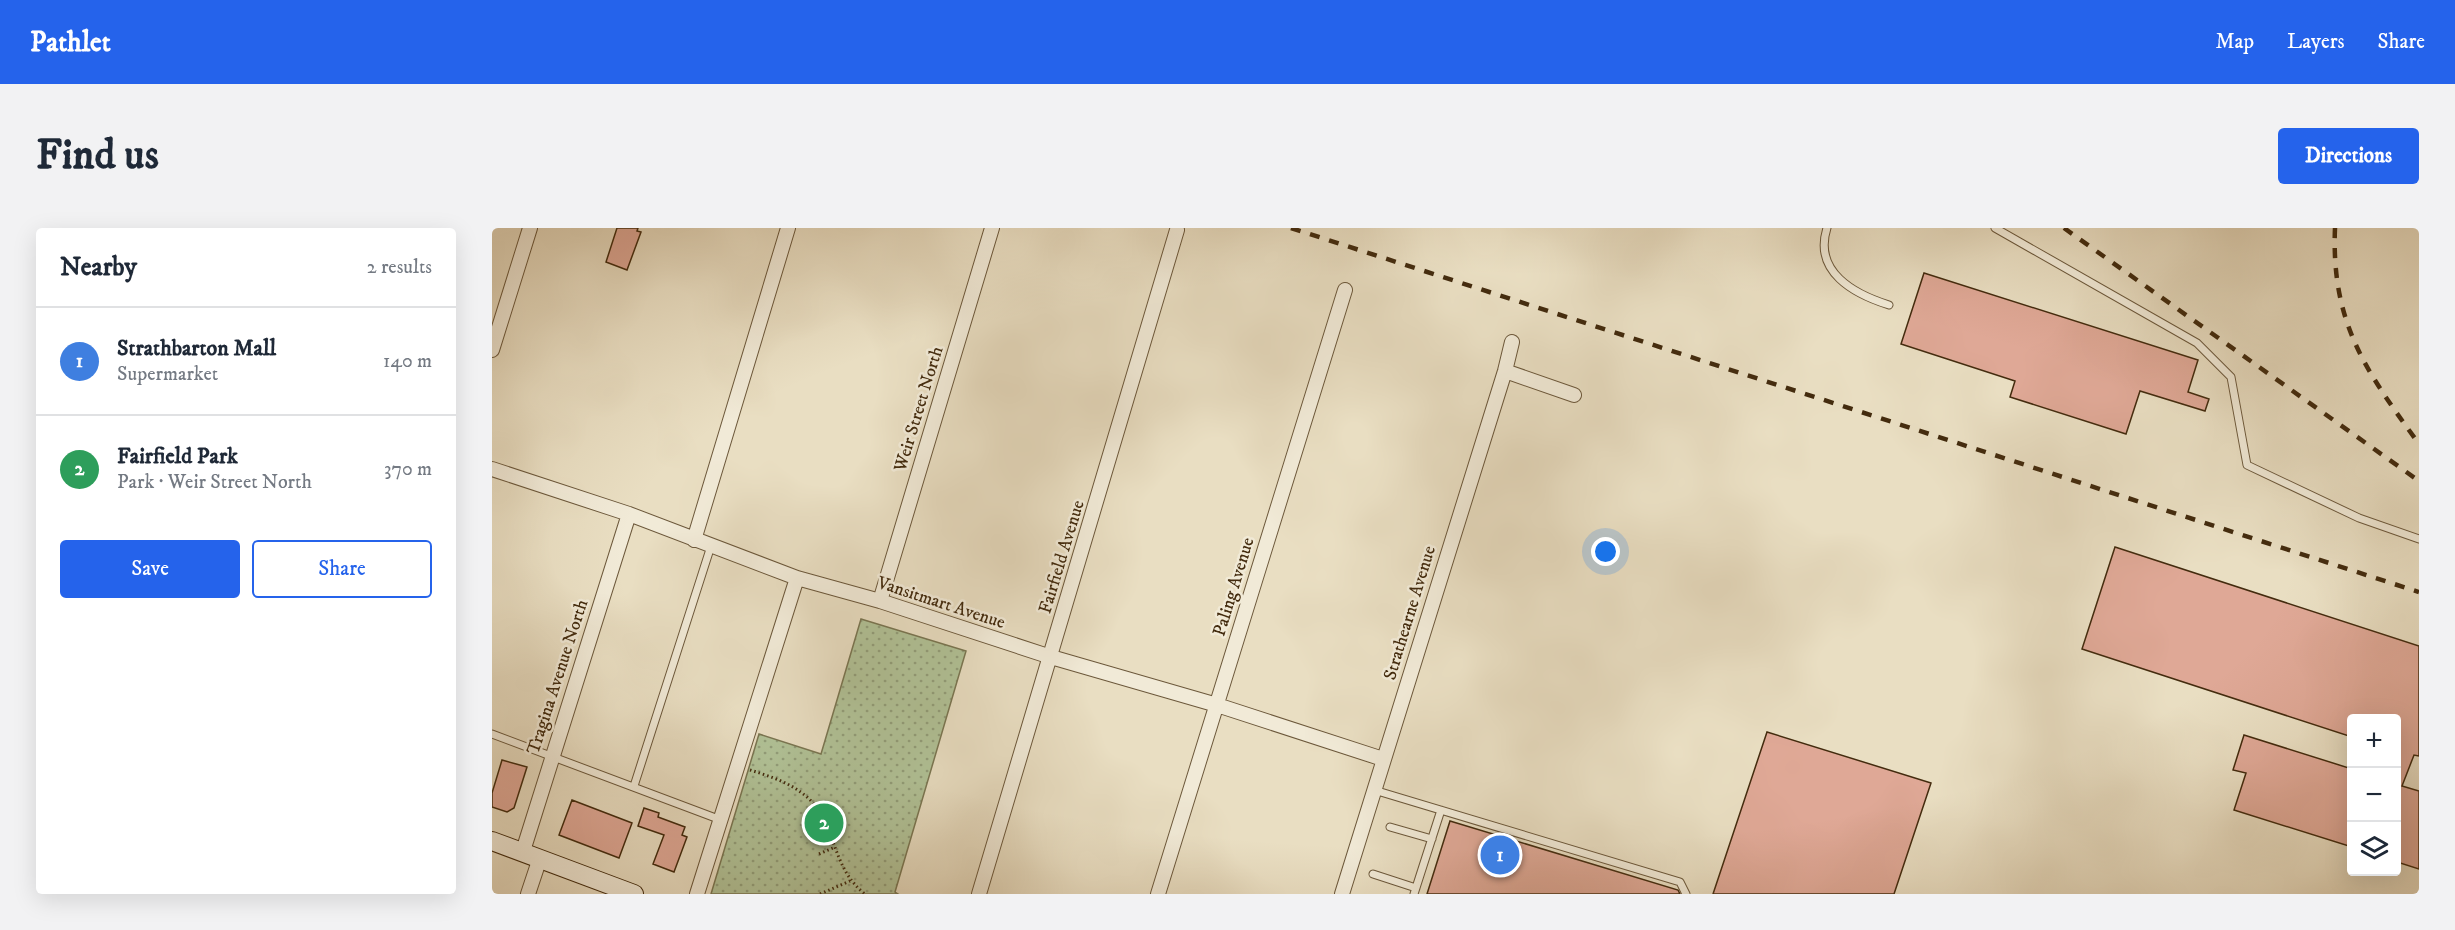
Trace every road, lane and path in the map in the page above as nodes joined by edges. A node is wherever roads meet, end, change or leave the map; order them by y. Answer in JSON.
{"nodes":[{"id":1,"x":530,"y":228,"type":"edge"},
{"id":2,"x":788,"y":228,"type":"edge"},
{"id":3,"x":992,"y":228,"type":"edge"},
{"id":4,"x":1827,"y":228,"type":"edge"},
{"id":5,"x":1995,"y":228,"type":"edge"},
{"id":6,"x":1177,"y":230,"type":"dead end"},
{"id":7,"x":1345,"y":290,"type":"dead end"},
{"id":8,"x":1888,"y":305,"type":"dead end"},
{"id":9,"x":1512,"y":342,"type":"dead end"},
{"id":10,"x":492,"y":350,"type":"edge"},
{"id":11,"x":1505,"y":371,"type":"junction"},
{"id":12,"x":1574,"y":395,"type":"dead end"},
{"id":13,"x":492,"y":469,"type":"edge"},
{"id":14,"x":629,"y":514,"type":"junction"},
{"id":15,"x":2419,"y":539,"type":"edge"},
{"id":16,"x":693,"y":540,"type":"junction"},
{"id":17,"x":711,"y":546,"type":"junction"},
{"id":18,"x":797,"y":578,"type":"junction"},
{"id":19,"x":880,"y":601,"type":"junction"},
{"id":20,"x":1051,"y":657,"type":"junction"},
{"id":21,"x":1217,"y":705,"type":"junction"},
{"id":22,"x":492,"y":734,"type":"edge"},
{"id":23,"x":553,"y":755,"type":"junction"},
{"id":24,"x":1383,"y":759,"type":"junction"},
{"id":25,"x":738,"y":766,"type":"junction"},
{"id":26,"x":634,"y":786,"type":"junction"},
{"id":27,"x":1374,"y":790,"type":"junction"},
{"id":28,"x":1441,"y":810,"type":"junction"},
{"id":29,"x":721,"y":820,"type":"junction"},
{"id":30,"x":1390,"y":827,"type":"dead end"},
{"id":31,"x":1432,"y":839,"type":"junction"},
{"id":32,"x":492,"y":841,"type":"edge"},
{"id":33,"x":833,"y":848,"type":"junction"},
{"id":34,"x":522,"y":852,"type":"junction"},
{"id":35,"x":819,"y":854,"type":"dead end"},
{"id":36,"x":540,"y":858,"type":"junction"},
{"id":37,"x":1373,"y":874,"type":"dead end"},
{"id":38,"x":850,"y":881,"type":"junction"},
{"id":39,"x":1415,"y":891,"type":"edge"},
{"id":40,"x":528,"y":894,"type":"edge"},
{"id":41,"x":634,"y":894,"type":"edge"},
{"id":42,"x":697,"y":894,"type":"edge"},
{"id":43,"x":820,"y":894,"type":"edge"},
{"id":44,"x":865,"y":894,"type":"edge"},
{"id":45,"x":979,"y":894,"type":"edge"},
{"id":46,"x":1158,"y":894,"type":"edge"},
{"id":47,"x":1342,"y":894,"type":"edge"},
{"id":48,"x":1686,"y":894,"type":"edge"}],
"edges":[{"from":1,"to":10,"type":"street"},
{"from":2,"to":16,"type":"street"},
{"from":3,"to":19,"type":"street","name":"Weir Street North"},
{"from":4,"to":8,"type":"lane"},
{"from":5,"to":15,"type":"lane"},
{"from":6,"to":20,"type":"street","name":"Fairfield Avenue"},
{"from":7,"to":21,"type":"street","name":"Paling Avenue"},
{"from":9,"to":11,"type":"street","name":"Strathearne Avenue"},
{"from":11,"to":12,"type":"street"},
{"from":11,"to":24,"type":"street","name":"Strathearne Avenue"},
{"from":13,"to":14,"type":"street","name":"Vansitmart Avenue"},
{"from":14,"to":16,"type":"street","name":"Vansitmart Avenue"},
{"from":14,"to":23,"type":"street","name":"Tragina Avenue North"},
{"from":16,"to":17,"type":"street","name":"Vansitmart Avenue"},
{"from":17,"to":18,"type":"street","name":"Vansitmart Avenue"},
{"from":17,"to":26,"type":"lane"},
{"from":18,"to":19,"type":"street","name":"Vansitmart Avenue"},
{"from":18,"to":25,"type":"street"},
{"from":19,"to":20,"type":"street","name":"Vansitmart Avenue"},
{"from":20,"to":21,"type":"street","name":"Vansitmart Avenue"},
{"from":20,"to":45,"type":"street","name":"Fairfield Avenue"},
{"from":21,"to":24,"type":"street","name":"Vansitmart Avenue"},
{"from":21,"to":46,"type":"street","name":"Paling Avenue"},
{"from":22,"to":23,"type":"lane"},
{"from":23,"to":26,"type":"lane"},
{"from":23,"to":34,"type":"street","name":"Tragina Avenue North"},
{"from":24,"to":27,"type":"street","name":"Strathearne Avenue"},
{"from":25,"to":29,"type":"street"},
{"from":25,"to":33,"type":"path"},
{"from":26,"to":29,"type":"lane"},
{"from":27,"to":28,"type":"lane"},
{"from":27,"to":47,"type":"street","name":"Strathearne Avenue"},
{"from":28,"to":31,"type":"lane"},
{"from":28,"to":48,"type":"lane"},
{"from":29,"to":42,"type":"street"},
{"from":30,"to":31,"type":"lane"},
{"from":31,"to":39,"type":"lane"},
{"from":32,"to":34,"type":"main road"},
{"from":33,"to":35,"type":"path"},
{"from":33,"to":38,"type":"path"},
{"from":34,"to":36,"type":"main road"},
{"from":36,"to":40,"type":"street"},
{"from":36,"to":41,"type":"main road"},
{"from":37,"to":39,"type":"lane"},
{"from":38,"to":43,"type":"path"},
{"from":38,"to":44,"type":"path"}]}
